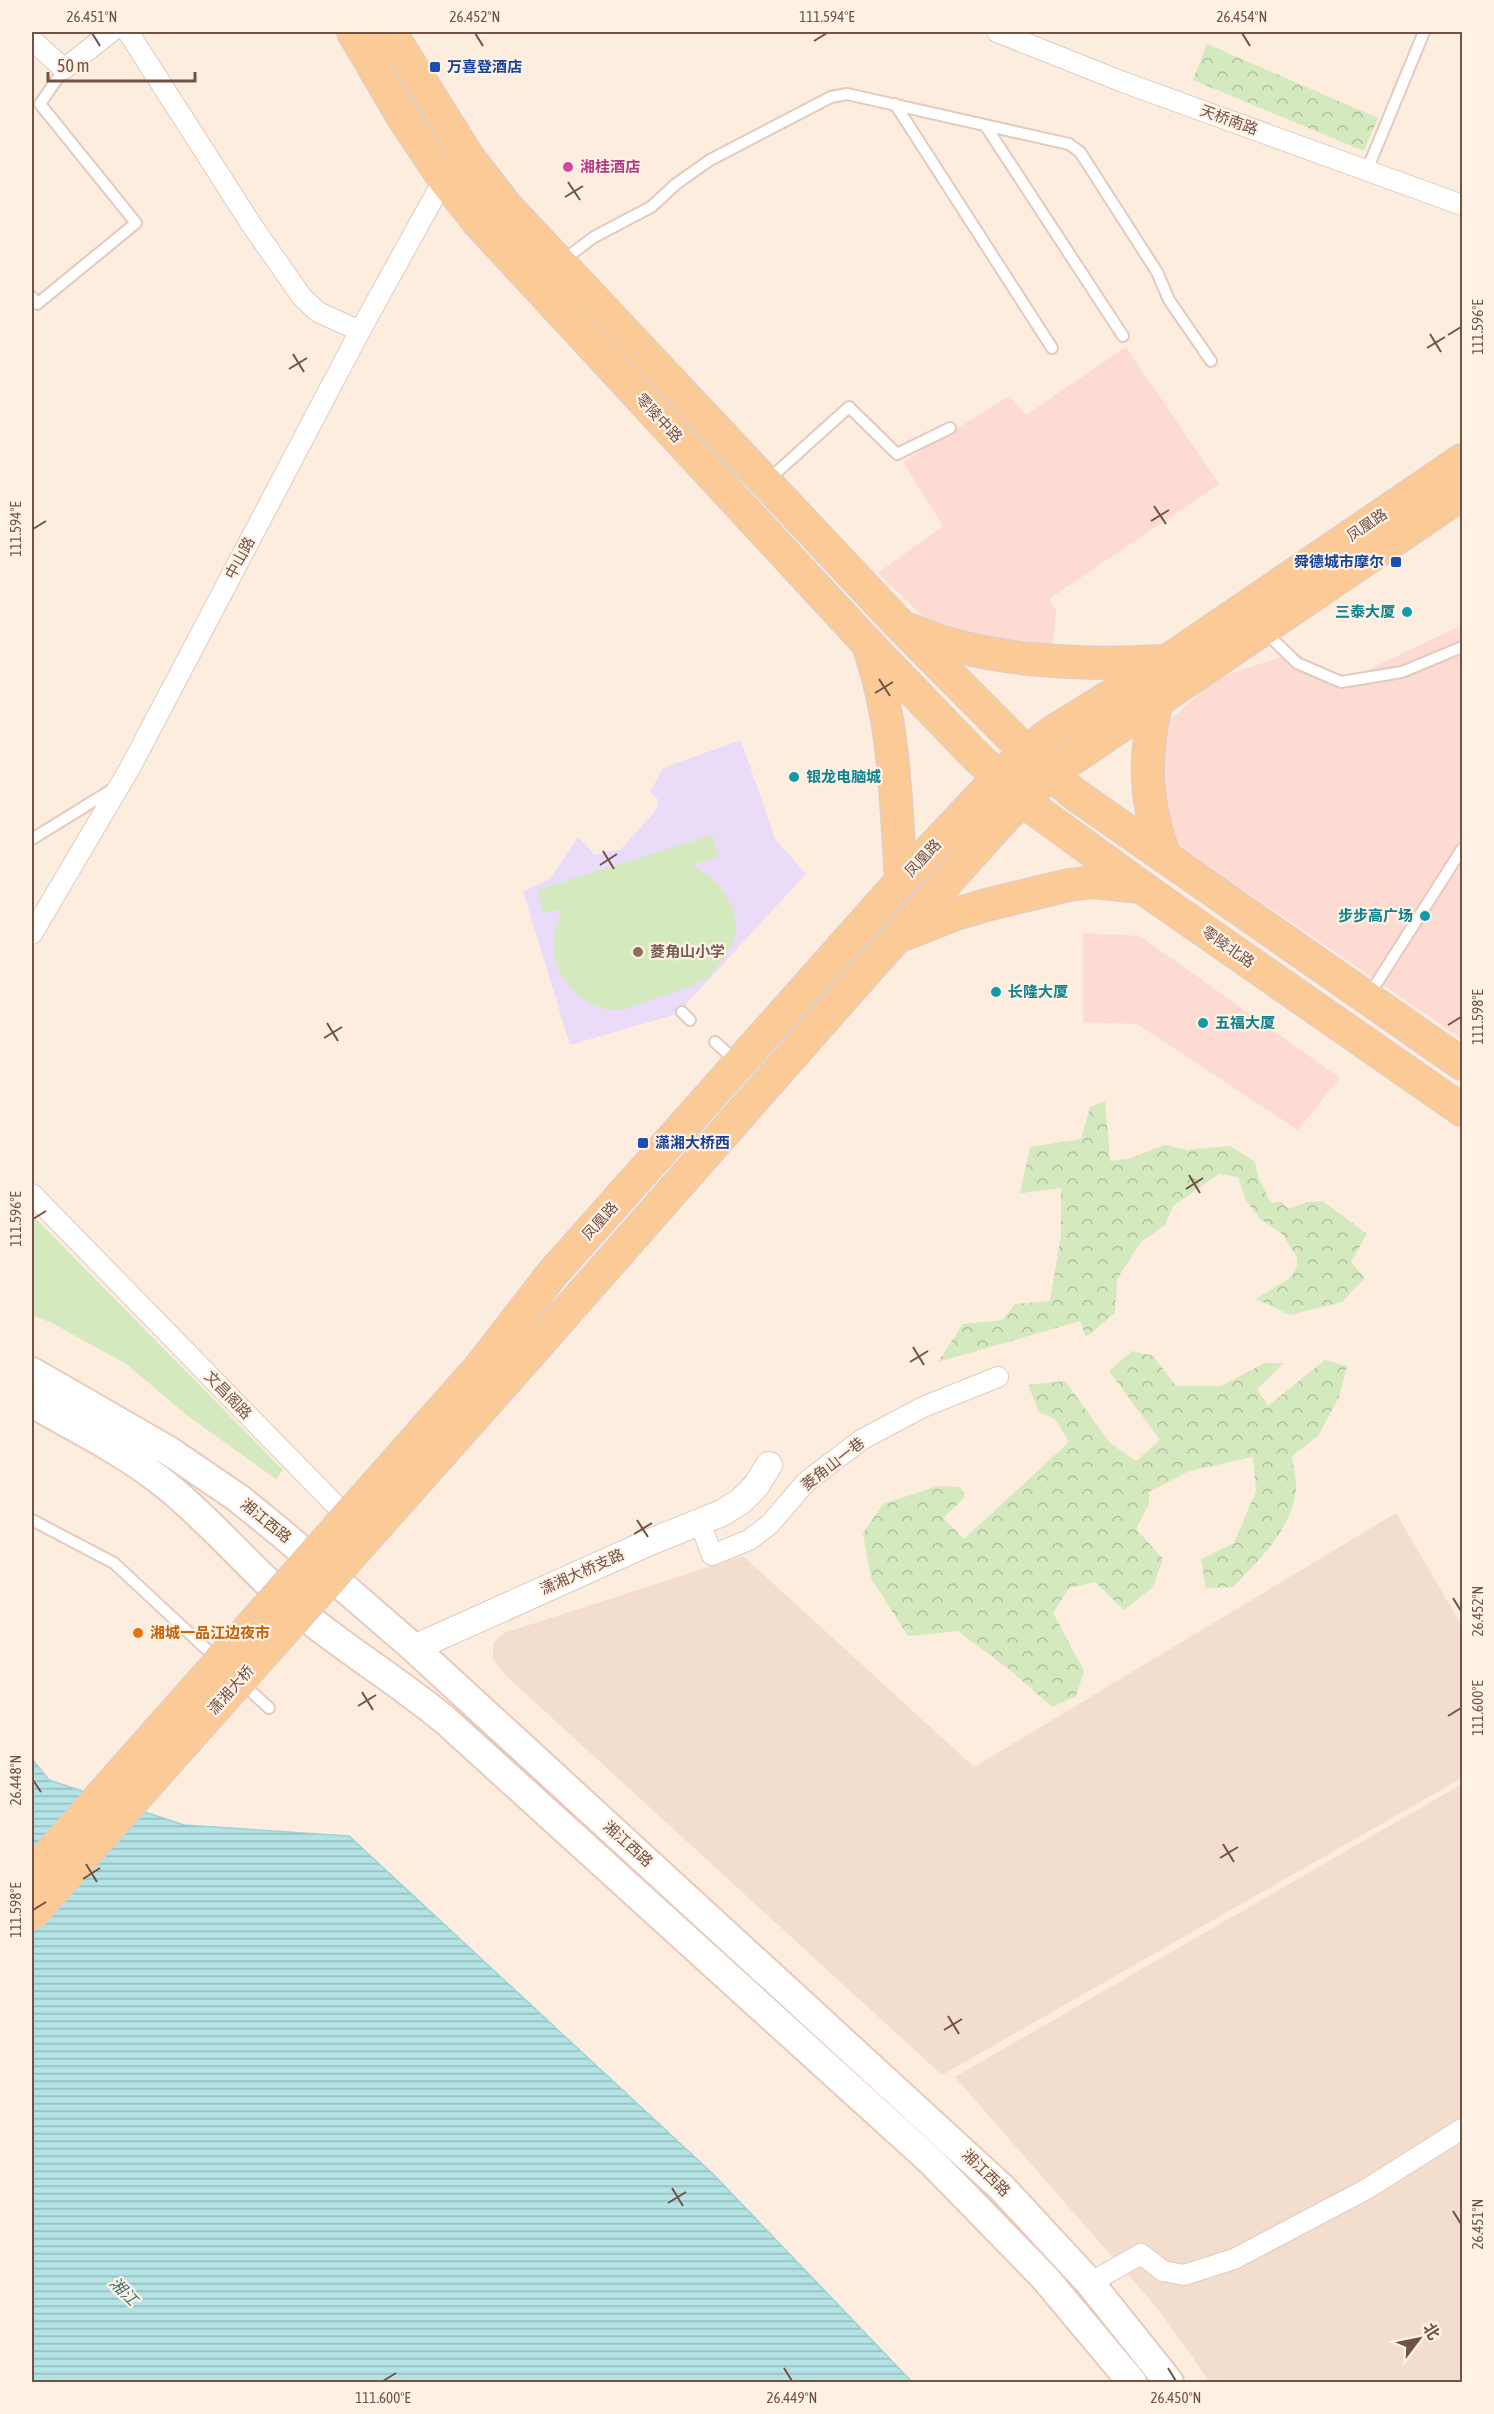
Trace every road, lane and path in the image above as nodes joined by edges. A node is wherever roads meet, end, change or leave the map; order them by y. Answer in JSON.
{"nodes":[{"id":1,"x":111,"y":32,"type":"edge"},
{"id":2,"x":128,"y":32,"type":"edge"},
{"id":3,"x":352,"y":32,"type":"edge"},
{"id":4,"x":390,"y":32,"type":"edge"},
{"id":5,"x":997,"y":32,"type":"edge"},
{"id":6,"x":1424,"y":32,"type":"edge"},
{"id":7,"x":32,"y":40,"type":"edge"},
{"id":8,"x":64,"y":69,"type":"junction"},
{"id":9,"x":895,"y":104,"type":"junction"},
{"id":10,"x":985,"y":125,"type":"junction"},
{"id":11,"x":1367,"y":170,"type":"junction"},
{"id":12,"x":444,"y":178,"type":"junction"},
{"id":13,"x":1462,"y":205,"type":"edge"},
{"id":14,"x":560,"y":263,"type":"junction"},
{"id":15,"x":32,"y":297,"type":"edge"},
{"id":16,"x":360,"y":331,"type":"junction"},
{"id":17,"x":1123,"y":336,"type":"dead end"},
{"id":18,"x":1052,"y":348,"type":"dead end"},
{"id":19,"x":1211,"y":361,"type":"dead end"},
{"id":20,"x":950,"y":428,"type":"dead end"},
{"id":21,"x":1462,"y":460,"type":"edge"},
{"id":22,"x":765,"y":482,"type":"junction"},
{"id":23,"x":1462,"y":494,"type":"edge"},
{"id":24,"x":899,"y":624,"type":"junction"},
{"id":25,"x":1264,"y":631,"type":"junction"},
{"id":26,"x":868,"y":644,"type":"junction"},
{"id":27,"x":1462,"y":647,"type":"edge"},
{"id":28,"x":1167,"y":661,"type":"junction"},
{"id":29,"x":1156,"y":705,"type":"junction"},
{"id":30,"x":1026,"y":752,"type":"junction"},
{"id":31,"x":1050,"y":774,"type":"junction"},
{"id":32,"x":998,"y":778,"type":"junction"},
{"id":33,"x":121,"y":784,"type":"junction"},
{"id":34,"x":1022,"y":800,"type":"junction"},
{"id":35,"x":32,"y":839,"type":"edge"},
{"id":36,"x":1462,"y":849,"type":"edge"},
{"id":37,"x":1165,"y":857,"type":"junction"},
{"id":38,"x":901,"y":881,"type":"junction"},
{"id":39,"x":1142,"y":887,"type":"junction"},
{"id":40,"x":32,"y":934,"type":"edge"},
{"id":41,"x":898,"y":937,"type":"junction"},
{"id":42,"x":1367,"y":998,"type":"junction"},
{"id":43,"x":716,"y":1042,"type":"dead end"},
{"id":44,"x":739,"y":1064,"type":"junction"},
{"id":45,"x":1462,"y":1064,"type":"edge"},
{"id":46,"x":1462,"y":1110,"type":"edge"},
{"id":47,"x":32,"y":1194,"type":"edge"},
{"id":48,"x":32,"y":1372,"type":"edge"},
{"id":49,"x":492,"y":1375,"type":"junction"},
{"id":50,"x":998,"y":1377,"type":"dead end"},
{"id":51,"x":32,"y":1403,"type":"edge"},
{"id":52,"x":420,"y":1464,"type":"dead end"},
{"id":53,"x":769,"y":1465,"type":"dead end"},
{"id":54,"x":32,"y":1521,"type":"edge"},
{"id":55,"x":700,"y":1523,"type":"junction"},
{"id":56,"x":414,"y":1648,"type":"junction"},
{"id":57,"x":226,"y":1667,"type":"dead end"},
{"id":58,"x":234,"y":1675,"type":"dead end"},
{"id":59,"x":268,"y":1708,"type":"dead end"},
{"id":60,"x":32,"y":1874,"type":"edge"},
{"id":61,"x":32,"y":1914,"type":"edge"},
{"id":62,"x":1462,"y":2129,"type":"edge"},
{"id":63,"x":1090,"y":2283,"type":"junction"},
{"id":64,"x":1132,"y":2382,"type":"edge"},
{"id":65,"x":1169,"y":2382,"type":"edge"}],
"edges":[{"from":1,"to":8,"type":"street"},
{"from":2,"to":16,"type":"street"},
{"from":3,"to":12,"type":"main road","name":"零陵中路"},
{"from":4,"to":14,"type":"main road"},
{"from":5,"to":11,"type":"street","name":"天桥南路"},
{"from":6,"to":11,"type":"lane"},
{"from":7,"to":8,"type":"street"},
{"from":8,"to":15,"type":"lane"},
{"from":9,"to":10,"type":"lane"},
{"from":9,"to":14,"type":"lane"},
{"from":9,"to":18,"type":"lane"},
{"from":10,"to":17,"type":"lane"},
{"from":10,"to":19,"type":"lane"},
{"from":11,"to":13,"type":"street","name":"天桥南路"},
{"from":12,"to":16,"type":"street","name":"中山路"},
{"from":12,"to":26,"type":"main road","name":"零陵中路"},
{"from":14,"to":22,"type":"main road"},
{"from":16,"to":33,"type":"street","name":"中山路"},
{"from":20,"to":22,"type":"lane"},
{"from":21,"to":28,"type":"main road","name":"凤凰路"},
{"from":22,"to":24,"type":"main road"},
{"from":23,"to":25,"type":"main road","name":"凤凰路"},
{"from":24,"to":28,"type":"main road"},
{"from":24,"to":30,"type":"main road"},
{"from":25,"to":27,"type":"lane"},
{"from":25,"to":29,"type":"main road","name":"凤凰路"},
{"from":26,"to":32,"type":"main road","name":"零陵中路"},
{"from":26,"to":38,"type":"main road"},
{"from":28,"to":30,"type":"main road","name":"凤凰路"},
{"from":29,"to":31,"type":"main road","name":"凤凰路"},
{"from":29,"to":37,"type":"main road"},
{"from":30,"to":31,"type":"main road"},
{"from":30,"to":32,"type":"main road","name":"凤凰路"},
{"from":31,"to":34,"type":"main road","name":"凤凰路"},
{"from":31,"to":37,"type":"main road"},
{"from":32,"to":34,"type":"main road","name":"零陵北路"},
{"from":32,"to":38,"type":"main road","name":"凤凰路"},
{"from":33,"to":35,"type":"lane"},
{"from":33,"to":40,"type":"street","name":"中山路"},
{"from":34,"to":39,"type":"main road","name":"零陵北路"},
{"from":34,"to":41,"type":"main road","name":"凤凰路"},
{"from":36,"to":42,"type":"lane"},
{"from":37,"to":42,"type":"main road"},
{"from":38,"to":44,"type":"main road","name":"凤凰路"},
{"from":39,"to":41,"type":"main road"},
{"from":39,"to":46,"type":"main road","name":"零陵北路"},
{"from":41,"to":49,"type":"main road","name":"凤凰路"},
{"from":42,"to":45,"type":"main road"},
{"from":43,"to":44,"type":"lane"},
{"from":44,"to":49,"type":"main road","name":"凤凰路"},
{"from":47,"to":52,"type":"street","name":"文昌阁路"},
{"from":48,"to":56,"type":"main road","name":"湘江西路"},
{"from":49,"to":60,"type":"main road","name":"潇湘大桥","bridge":true},
{"from":49,"to":61,"type":"main road","name":"潇湘大桥","bridge":true},
{"from":50,"to":55,"type":"street","name":"菱角山一巷"},
{"from":51,"to":64,"type":"main road","name":"湘江西路"},
{"from":53,"to":55,"type":"street","name":"潇湘大桥支路"},
{"from":54,"to":57,"type":"lane"},
{"from":55,"to":56,"type":"street","name":"潇湘大桥支路"},
{"from":56,"to":63,"type":"main road","name":"湘江西路"},
{"from":58,"to":59,"type":"lane"},
{"from":62,"to":63,"type":"street"},
{"from":63,"to":65,"type":"main road","name":"湘江西路"}]}
